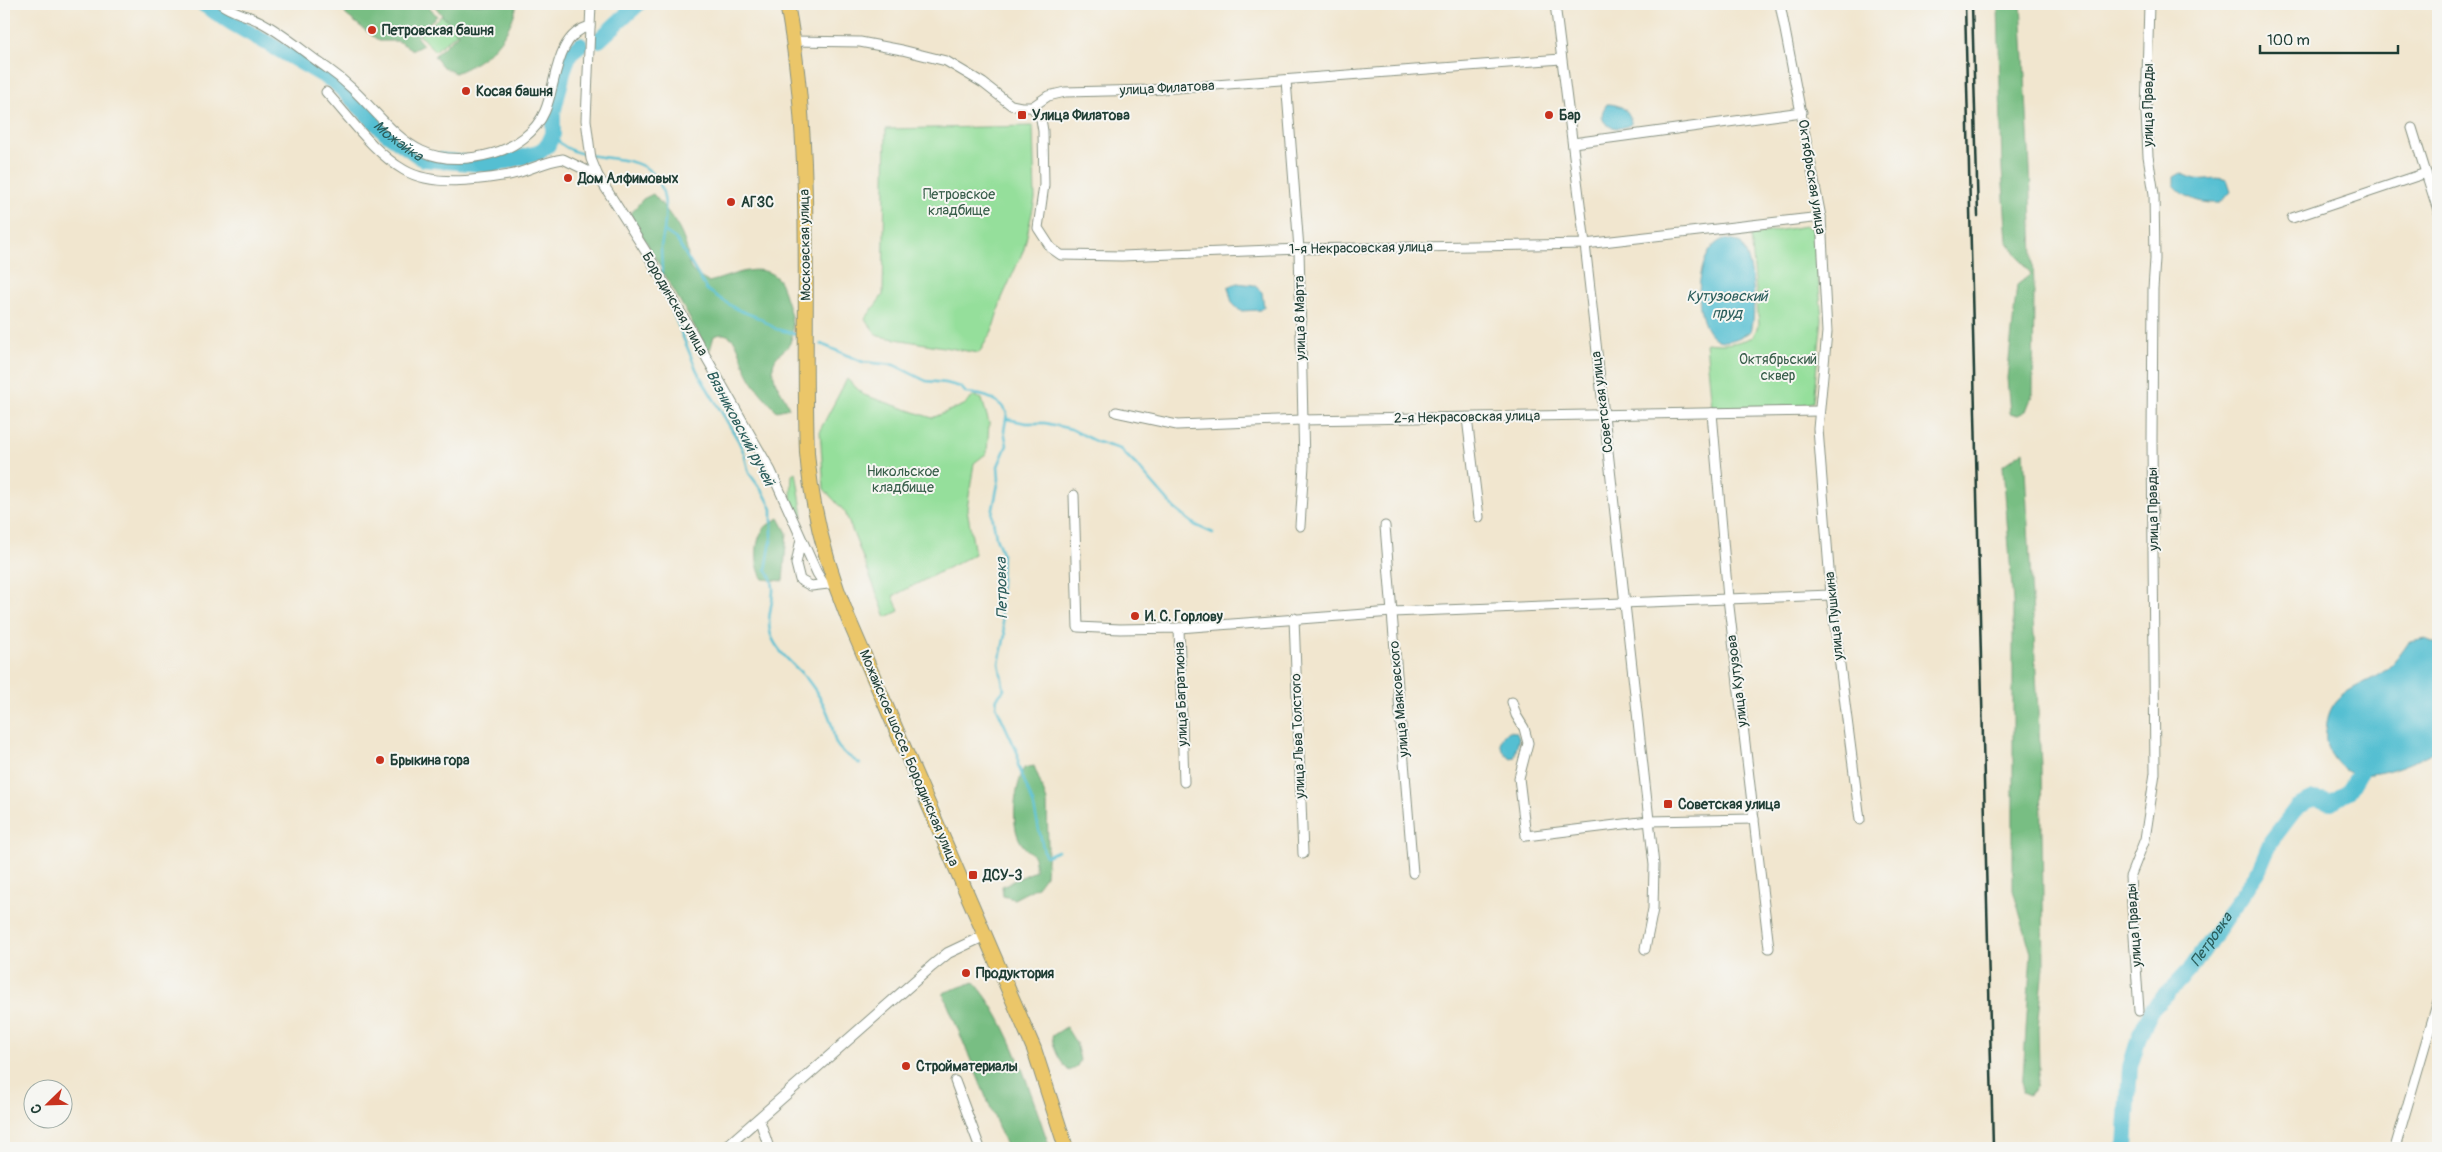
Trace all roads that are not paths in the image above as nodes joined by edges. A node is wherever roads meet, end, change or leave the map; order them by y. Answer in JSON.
{"nodes":[{"id":1,"x":221,"y":4,"type":"edge"},
{"id":2,"x":591,"y":4,"type":"edge"},
{"id":3,"x":1555,"y":4,"type":"edge"},
{"id":4,"x":1780,"y":4,"type":"edge"},
{"id":5,"x":2149,"y":4,"type":"edge"},
{"id":6,"x":788,"y":9,"type":"edge"},
{"id":7,"x":590,"y":26,"type":"junction"},
{"id":8,"x":793,"y":41,"type":"junction"},
{"id":9,"x":1561,"y":59,"type":"junction"},
{"id":10,"x":1286,"y":80,"type":"junction"},
{"id":11,"x":326,"y":92,"type":"dead end"},
{"id":12,"x":1032,"y":107,"type":"junction"},
{"id":13,"x":1802,"y":112,"type":"junction"},
{"id":14,"x":2412,"y":128,"type":"dead end"},
{"id":15,"x":1572,"y":143,"type":"junction"},
{"id":16,"x":2426,"y":173,"type":"junction"},
{"id":17,"x":598,"y":176,"type":"junction"},
{"id":18,"x":2438,"y":210,"type":"edge"},
{"id":19,"x":1821,"y":217,"type":"junction"},
{"id":20,"x":2292,"y":218,"type":"dead end"},
{"id":21,"x":1585,"y":244,"type":"junction"},
{"id":22,"x":1299,"y":249,"type":"junction"},
{"id":23,"x":1116,"y":412,"type":"dead end"},
{"id":24,"x":1819,"y":412,"type":"junction"},
{"id":25,"x":1712,"y":413,"type":"junction"},
{"id":26,"x":1603,"y":414,"type":"junction"},
{"id":27,"x":1467,"y":418,"type":"junction"},
{"id":28,"x":1302,"y":420,"type":"junction"},
{"id":29,"x":809,"y":476,"type":"joint"},
{"id":30,"x":1074,"y":495,"type":"dead end"},
{"id":31,"x":1479,"y":517,"type":"dead end"},
{"id":32,"x":1300,"y":526,"type":"dead end"},
{"id":33,"x":1385,"y":526,"type":"dead end"},
{"id":34,"x":801,"y":539,"type":"junction"},
{"id":35,"x":829,"y":583,"type":"junction"},
{"id":36,"x":1831,"y":595,"type":"junction"},
{"id":37,"x":1728,"y":598,"type":"junction"},
{"id":38,"x":1625,"y":602,"type":"junction"},
{"id":39,"x":1392,"y":612,"type":"junction"},
{"id":40,"x":1294,"y":618,"type":"junction"},
{"id":41,"x":1179,"y":628,"type":"junction"},
{"id":42,"x":1512,"y":702,"type":"dead end"},
{"id":43,"x":1184,"y":782,"type":"dead end"},
{"id":44,"x":1754,"y":819,"type":"junction"},
{"id":45,"x":1650,"y":820,"type":"junction"},
{"id":46,"x":1860,"y":820,"type":"dead end"},
{"id":47,"x":1303,"y":854,"type":"dead end"},
{"id":48,"x":1413,"y":873,"type":"dead end"},
{"id":49,"x":986,"y":935,"type":"junction"},
{"id":50,"x":1769,"y":948,"type":"dead end"},
{"id":51,"x":1645,"y":949,"type":"dead end"},
{"id":52,"x":2438,"y":1001,"type":"edge"},
{"id":53,"x":2139,"y":1011,"type":"dead end"},
{"id":54,"x":955,"y":1081,"type":"dead end"},
{"id":55,"x":759,"y":1118,"type":"junction"},
{"id":56,"x":724,"y":1148,"type":"edge"},
{"id":57,"x":769,"y":1148,"type":"edge"},
{"id":58,"x":980,"y":1148,"type":"edge"},
{"id":59,"x":1066,"y":1148,"type":"edge"},
{"id":60,"x":2394,"y":1148,"type":"edge"}],
"edges":[{"from":1,"to":7,"type":"street"},
{"from":2,"to":7,"type":"street"},
{"from":3,"to":9,"type":"street","name":"Советская улица"},
{"from":4,"to":13,"type":"street","name":"Октябрьская улица"},
{"from":5,"to":53,"type":"street","name":"улица Правды"},
{"from":6,"to":8,"type":"main road","name":"Московская улица"},
{"from":7,"to":17,"type":"street","name":"Бородинская улица"},
{"from":8,"to":12,"type":"street"},
{"from":8,"to":29,"type":"main road","name":"Московская улица"},
{"from":9,"to":10,"type":"street","name":"улица Филатова"},
{"from":9,"to":15,"type":"street","name":"Советская улица"},
{"from":10,"to":12,"type":"street","name":"улица Филатова"},
{"from":10,"to":22,"type":"street","name":"улица 8 Марта"},
{"from":11,"to":17,"type":"street"},
{"from":12,"to":22,"type":"street","name":"1-я Некрасовская улица"},
{"from":13,"to":15,"type":"street"},
{"from":13,"to":19,"type":"street","name":"Октябрьская улица"},
{"from":14,"to":16,"type":"street"},
{"from":15,"to":21,"type":"street","name":"Советская улица"},
{"from":16,"to":18,"type":"street"},
{"from":16,"to":20,"type":"street"},
{"from":17,"to":34,"type":"street","name":"Бородинская улица"},
{"from":19,"to":21,"type":"street","name":"1-я Некрасовская улица"},
{"from":19,"to":24,"type":"street","name":"Октябрьская улица"},
{"from":21,"to":22,"type":"street","name":"1-я Некрасовская улица"},
{"from":21,"to":26,"type":"street","name":"Советская улица"},
{"from":22,"to":28,"type":"street","name":"улица 8 Марта"},
{"from":23,"to":28,"type":"street","name":"2-я Некрасовская улица"},
{"from":24,"to":25,"type":"street","name":"2-я Некрасовская улица"},
{"from":24,"to":36,"type":"street","name":"улица Пушкина"},
{"from":25,"to":26,"type":"street","name":"2-я Некрасовская улица"},
{"from":25,"to":37,"type":"street","name":"улица Кутузова"},
{"from":26,"to":27,"type":"street","name":"2-я Некрасовская улица"},
{"from":26,"to":38,"type":"street","name":"Советская улица"},
{"from":27,"to":28,"type":"street","name":"2-я Некрасовская улица"},
{"from":27,"to":31,"type":"street"},
{"from":28,"to":32,"type":"street","name":"улица 8 Марта"},
{"from":29,"to":35,"type":"main road","name":"Можайское шоссе, Бородинская улица"},
{"from":30,"to":41,"type":"street","name":"улица Багратиона"},
{"from":33,"to":39,"type":"street","name":"улица Маяковского"},
{"from":34,"to":35,"type":"street","name":"Бородинская улица"},
{"from":34,"to":35,"type":"street"},
{"from":35,"to":49,"type":"main road","name":"Можайское шоссе, Бородинская улица"},
{"from":36,"to":37,"type":"street"},
{"from":36,"to":46,"type":"street","name":"улица Пушкина"},
{"from":37,"to":38,"type":"street"},
{"from":37,"to":44,"type":"street","name":"улица Кутузова"},
{"from":38,"to":39,"type":"street"},
{"from":38,"to":45,"type":"street","name":"Советская улица"},
{"from":39,"to":40,"type":"street"},
{"from":39,"to":48,"type":"street","name":"улица Маяковского"},
{"from":40,"to":41,"type":"street"},
{"from":40,"to":47,"type":"street","name":"улица Льва Толстого"},
{"from":41,"to":43,"type":"street","name":"улица Багратиона"},
{"from":42,"to":45,"type":"street"},
{"from":44,"to":45,"type":"street"},
{"from":44,"to":50,"type":"street","name":"улица Кутузова"},
{"from":45,"to":51,"type":"street","name":"Советская улица"},
{"from":49,"to":55,"type":"street"},
{"from":49,"to":59,"type":"main road","name":"Можайское шоссе, Бородинская улица"},
{"from":52,"to":60,"type":"street"},
{"from":54,"to":58,"type":"street"},
{"from":55,"to":56,"type":"street"},
{"from":55,"to":57,"type":"street"}]}
